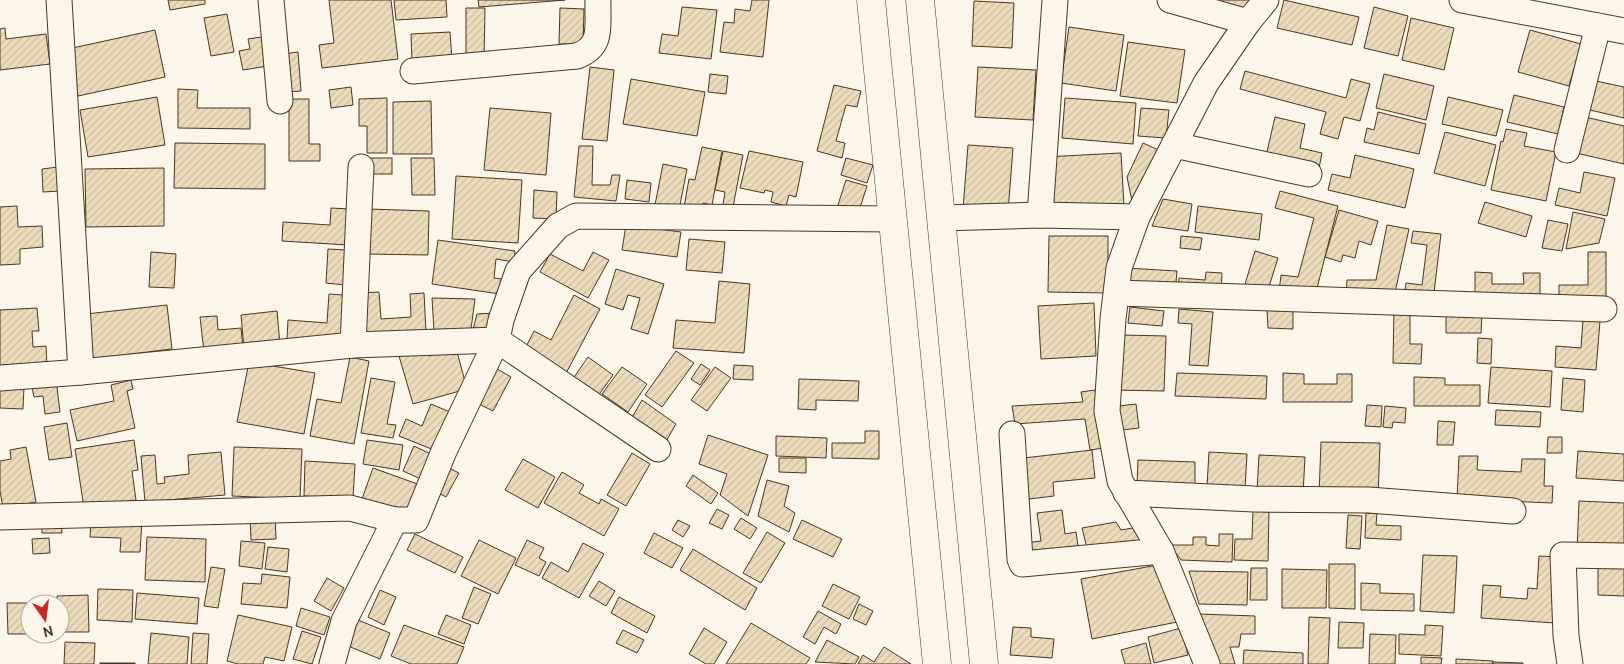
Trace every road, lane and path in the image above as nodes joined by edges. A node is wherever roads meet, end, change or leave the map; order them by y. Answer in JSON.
{"nodes":[{"id":1,"x":59,"y":0,"type":"edge"},
{"id":2,"x":270,"y":0,"type":"edge"},
{"id":3,"x":598,"y":0,"type":"edge"},
{"id":4,"x":871,"y":0,"type":"edge"},
{"id":5,"x":920,"y":0,"type":"edge"},
{"id":6,"x":1055,"y":0,"type":"edge"},
{"id":7,"x":1170,"y":0,"type":"edge"},
{"id":8,"x":1266,"y":0,"type":"edge"},
{"id":9,"x":1462,"y":0,"type":"edge"},
{"id":10,"x":1248,"y":22,"type":"junction"},
{"id":11,"x":1598,"y":26,"type":"junction"},
{"id":12,"x":1624,"y":31,"type":"edge"},
{"id":13,"x":413,"y":71,"type":"dead end"},
{"id":14,"x":280,"y":101,"type":"dead end"},
{"id":15,"x":1174,"y":145,"type":"junction"},
{"id":16,"x":1567,"y":150,"type":"dead end"},
{"id":17,"x":361,"y":167,"type":"dead end"},
{"id":18,"x":1309,"y":174,"type":"dead end"},
{"id":19,"x":1040,"y":215,"type":"junction"},
{"id":20,"x":1137,"y":217,"type":"junction"},
{"id":21,"x":941,"y":218,"type":"junction"},
{"id":22,"x":893,"y":219,"type":"junction"},
{"id":23,"x":1117,"y":292,"type":"junction"},
{"id":24,"x":1604,"y":309,"type":"dead end"},
{"id":25,"x":498,"y":340,"type":"junction"},
{"id":26,"x":353,"y":345,"type":"junction"},
{"id":27,"x":81,"y":372,"type":"junction"},
{"id":28,"x":0,"y":378,"type":"edge"},
{"id":29,"x":1012,"y":434,"type":"dead end"},
{"id":30,"x":658,"y":449,"type":"dead end"},
{"id":31,"x":1126,"y":494,"type":"junction"},
{"id":32,"x":1512,"y":511,"type":"dead end"},
{"id":33,"x":0,"y":517,"type":"edge"},
{"id":34,"x":395,"y":520,"type":"junction"},
{"id":35,"x":1161,"y":551,"type":"junction"},
{"id":36,"x":1624,"y":556,"type":"edge"},
{"id":37,"x":332,"y":664,"type":"edge"},
{"id":38,"x":937,"y":664,"type":"edge"},
{"id":39,"x":984,"y":664,"type":"edge"},
{"id":40,"x":1207,"y":664,"type":"edge"},
{"id":41,"x":1570,"y":664,"type":"edge"}],
"edges":[{"from":1,"to":27,"type":"street"},
{"from":2,"to":14,"type":"street"},
{"from":3,"to":13,"type":"street"},
{"from":4,"to":22,"type":"main road"},
{"from":5,"to":21,"type":"main road"},
{"from":6,"to":19,"type":"street"},
{"from":7,"to":10,"type":"street"},
{"from":8,"to":10,"type":"street"},
{"from":9,"to":11,"type":"street"},
{"from":10,"to":15,"type":"street"},
{"from":11,"to":12,"type":"street"},
{"from":11,"to":16,"type":"street"},
{"from":15,"to":18,"type":"street"},
{"from":15,"to":20,"type":"street"},
{"from":17,"to":26,"type":"street"},
{"from":19,"to":20,"type":"street"},
{"from":19,"to":21,"type":"street"},
{"from":20,"to":23,"type":"street"},
{"from":21,"to":39,"type":"main road"},
{"from":22,"to":25,"type":"street"},
{"from":22,"to":38,"type":"main road"},
{"from":23,"to":24,"type":"street"},
{"from":23,"to":31,"type":"street"},
{"from":25,"to":26,"type":"street"},
{"from":25,"to":30,"type":"street"},
{"from":25,"to":34,"type":"street"},
{"from":26,"to":27,"type":"street"},
{"from":27,"to":28,"type":"street"},
{"from":29,"to":35,"type":"street"},
{"from":31,"to":32,"type":"street"},
{"from":31,"to":35,"type":"street"},
{"from":33,"to":34,"type":"street"},
{"from":34,"to":37,"type":"street"},
{"from":35,"to":40,"type":"street"},
{"from":36,"to":41,"type":"street"}]}
